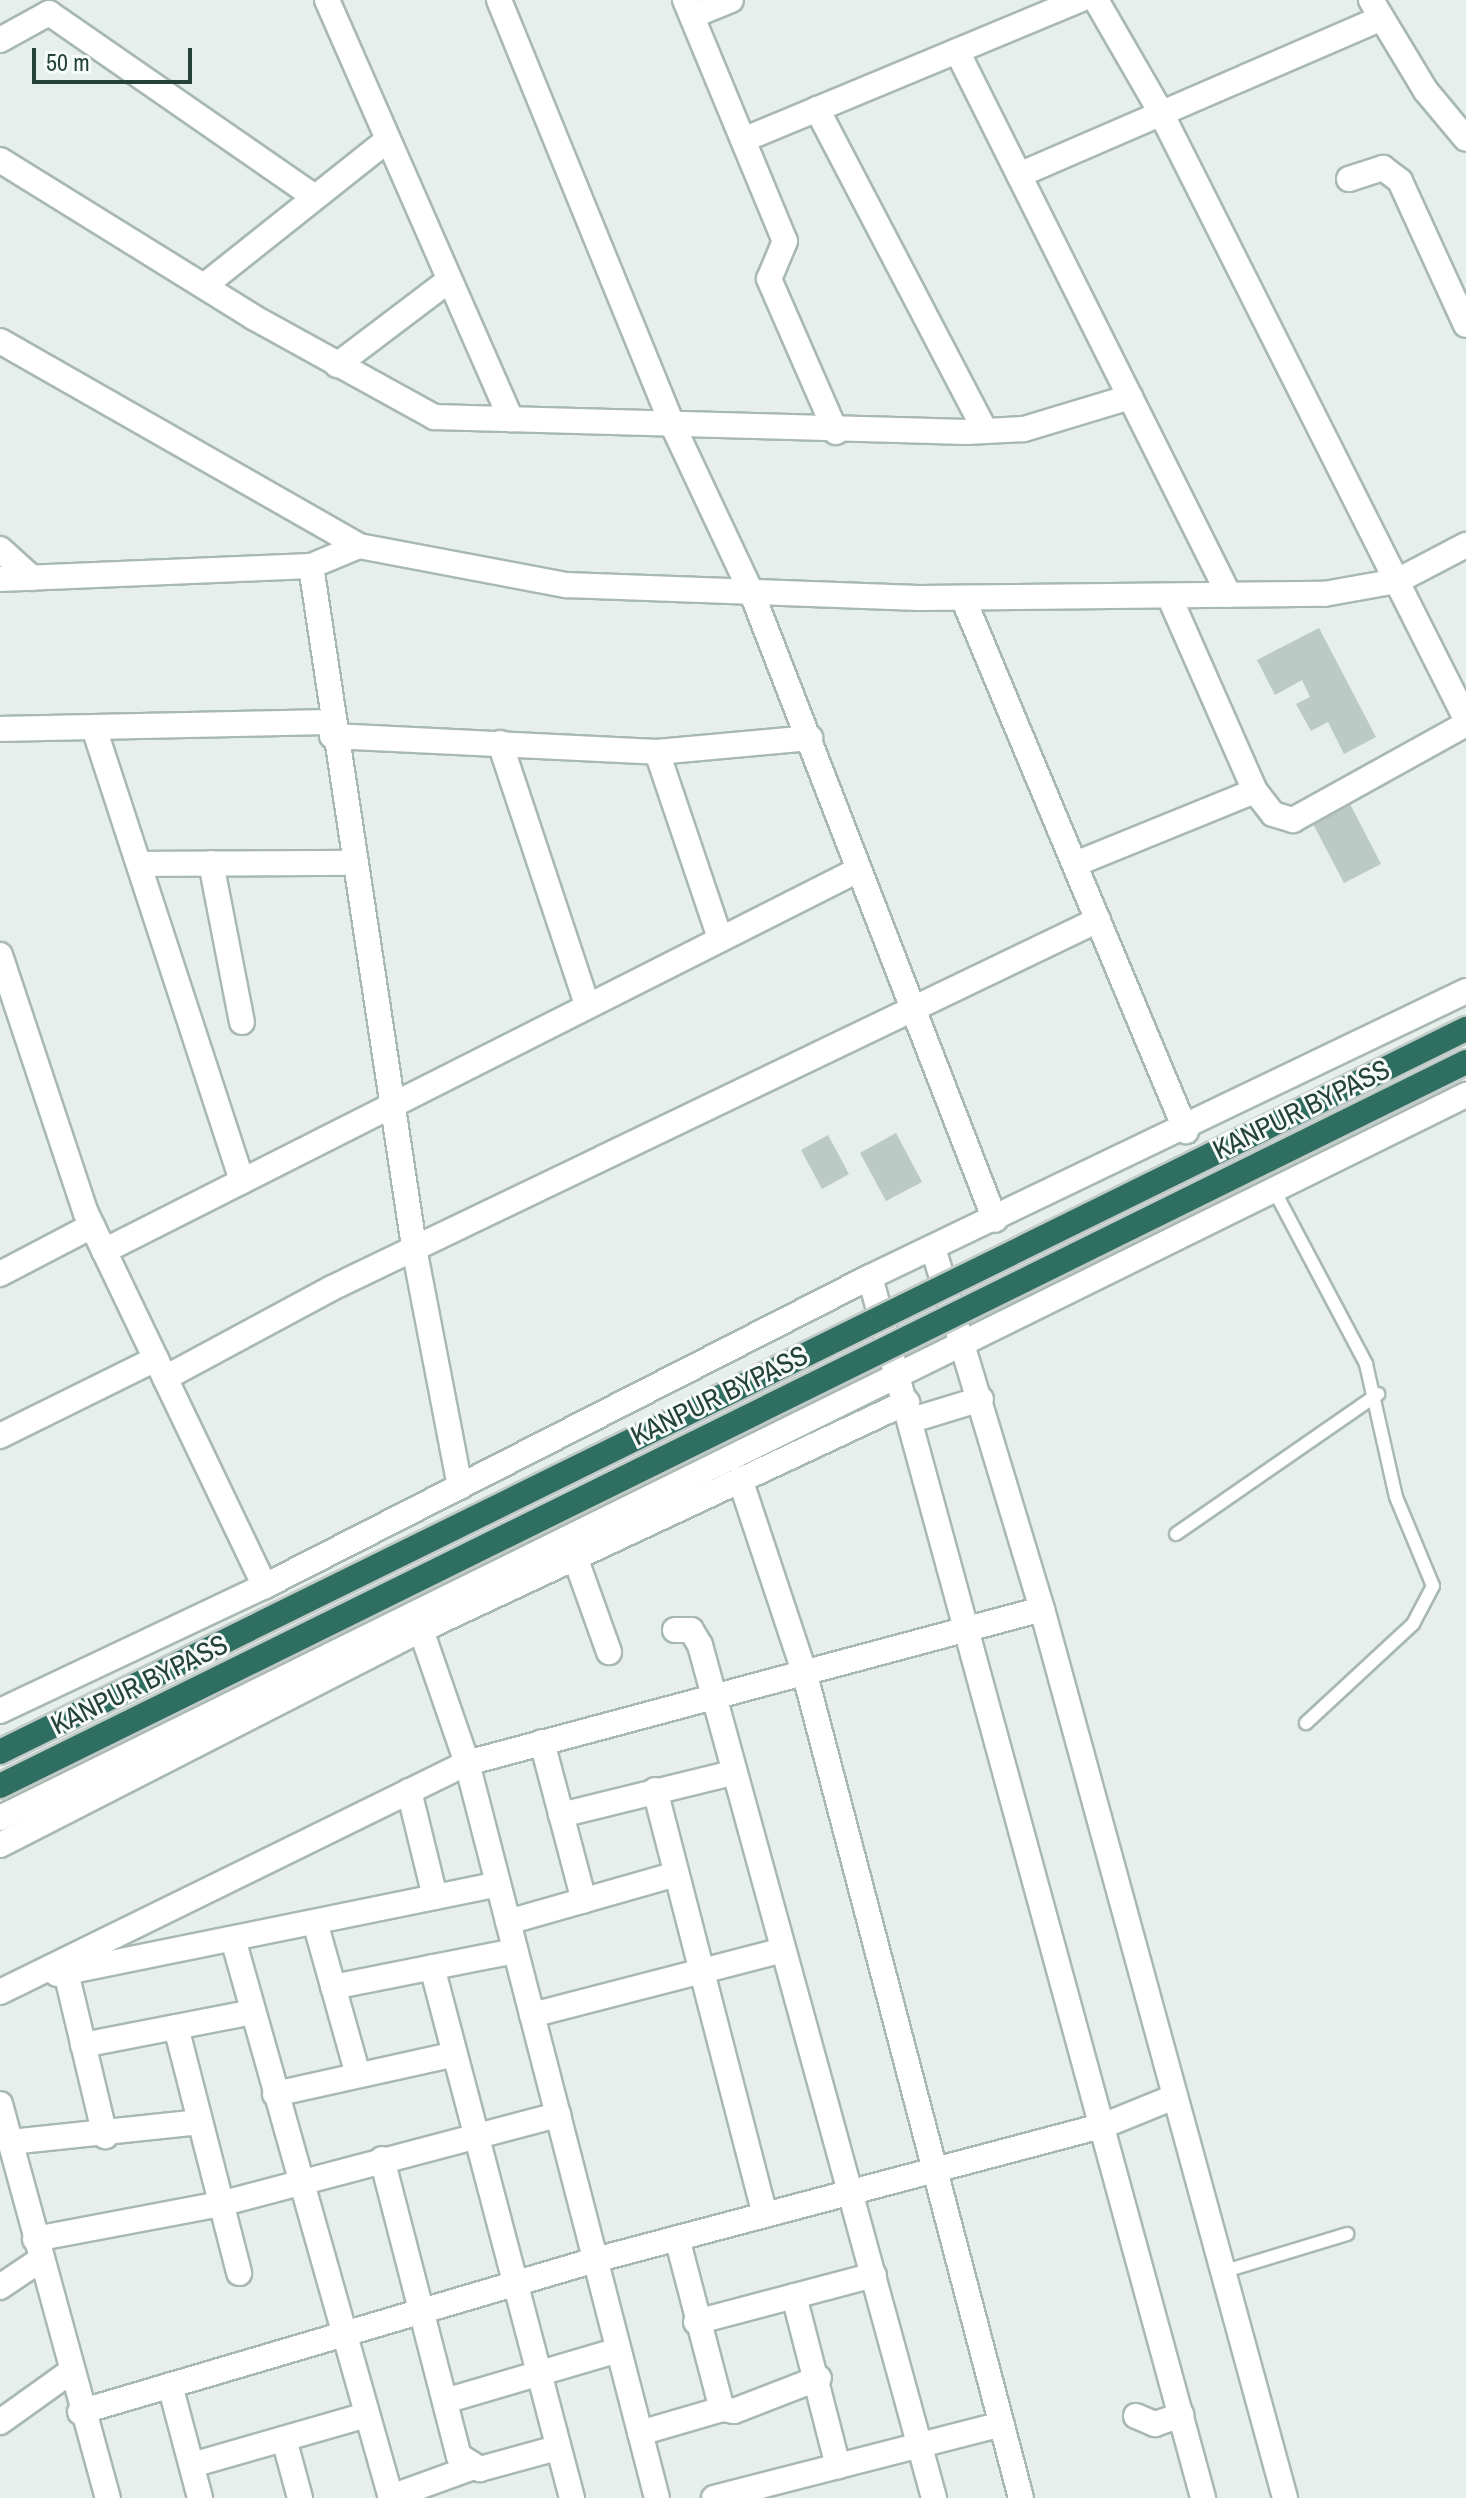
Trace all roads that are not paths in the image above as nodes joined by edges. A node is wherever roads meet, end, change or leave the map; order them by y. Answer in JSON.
{"nodes":[{"id":1,"x":327,"y":0,"type":"edge"},
{"id":2,"x":499,"y":0,"type":"edge"},
{"id":3,"x":731,"y":0,"type":"edge"},
{"id":4,"x":1080,"y":0,"type":"edge"},
{"id":5,"x":1096,"y":0,"type":"edge"},
{"id":6,"x":47,"y":7,"type":"edge"},
{"id":7,"x":689,"y":8,"type":"edge"},
{"id":8,"x":1376,"y":9,"type":"edge"},
{"id":9,"x":0,"y":40,"type":"edge"},
{"id":10,"x":957,"y":51,"type":"junction"},
{"id":11,"x":817,"y":109,"type":"junction"},
{"id":12,"x":1159,"y":109,"type":"junction"},
{"id":13,"x":1466,"y":139,"type":"edge"},
{"id":14,"x":743,"y":140,"type":"junction"},
{"id":15,"x":386,"y":141,"type":"junction"},
{"id":16,"x":0,"y":160,"type":"edge"},
{"id":17,"x":1019,"y":175,"type":"junction"},
{"id":18,"x":1349,"y":179,"type":"dead end"},
{"id":19,"x":315,"y":197,"type":"junction"},
{"id":20,"x":448,"y":281,"type":"junction"},
{"id":21,"x":204,"y":286,"type":"junction"},
{"id":22,"x":1466,"y":325,"type":"edge"},
{"id":23,"x":0,"y":341,"type":"edge"},
{"id":24,"x":337,"y":365,"type":"junction"},
{"id":25,"x":1130,"y":397,"type":"junction"},
{"id":26,"x":511,"y":419,"type":"junction"},
{"id":27,"x":673,"y":426,"type":"junction"},
{"id":28,"x":985,"y":431,"type":"junction"},
{"id":29,"x":836,"y":432,"type":"junction"},
{"id":30,"x":1466,"y":545,"type":"edge"},
{"id":31,"x":359,"y":546,"type":"junction"},
{"id":32,"x":0,"y":549,"type":"edge"},
{"id":33,"x":311,"y":566,"type":"junction"},
{"id":34,"x":32,"y":578,"type":"junction"},
{"id":35,"x":0,"y":579,"type":"edge"},
{"id":36,"x":1397,"y":581,"type":"junction"},
{"id":37,"x":1229,"y":595,"type":"junction"},
{"id":38,"x":753,"y":596,"type":"junction"},
{"id":39,"x":1169,"y":596,"type":"junction"},
{"id":40,"x":963,"y":598,"type":"junction"},
{"id":41,"x":1466,"y":722,"type":"edge"},
{"id":42,"x":94,"y":728,"type":"junction"},
{"id":43,"x":0,"y":729,"type":"edge"},
{"id":44,"x":331,"y":729,"type":"junction"},
{"id":45,"x":810,"y":738,"type":"junction"},
{"id":46,"x":500,"y":743,"type":"junction"},
{"id":47,"x":657,"y":752,"type":"junction"},
{"id":48,"x":1255,"y":791,"type":"junction"},
{"id":49,"x":211,"y":863,"type":"junction"},
{"id":50,"x":353,"y":863,"type":"junction"},
{"id":51,"x":142,"y":864,"type":"junction"},
{"id":52,"x":1075,"y":864,"type":"junction"},
{"id":53,"x":856,"y":871,"type":"junction"},
{"id":54,"x":1098,"y":920,"type":"junction"},
{"id":55,"x":720,"y":938,"type":"junction"},
{"id":56,"x":0,"y":955,"type":"edge"},
{"id":57,"x":1466,"y":991,"type":"edge"},
{"id":58,"x":587,"y":1005,"type":"junction"},
{"id":59,"x":908,"y":1006,"type":"junction"},
{"id":60,"x":242,"y":1022,"type":"dead end"},
{"id":61,"x":1466,"y":1029,"type":"edge"},
{"id":62,"x":1466,"y":1062,"type":"edge"},
{"id":63,"x":1466,"y":1095,"type":"edge"},
{"id":64,"x":394,"y":1103,"type":"junction"},
{"id":65,"x":1186,"y":1131,"type":"junction"},
{"id":66,"x":242,"y":1181,"type":"junction"},
{"id":67,"x":1274,"y":1190,"type":"junction"},
{"id":68,"x":995,"y":1220,"type":"junction"},
{"id":69,"x":92,"y":1226,"type":"junction"},
{"id":70,"x":933,"y":1248,"type":"junction"},
{"id":71,"x":104,"y":1251,"type":"junction"},
{"id":72,"x":415,"y":1253,"type":"junction"},
{"id":73,"x":0,"y":1274,"type":"edge"},
{"id":74,"x":870,"y":1277,"type":"junction"},
{"id":75,"x":963,"y":1339,"type":"junction"},
{"id":76,"x":161,"y":1369,"type":"junction"},
{"id":77,"x":897,"y":1371,"type":"junction"},
{"id":78,"x":1378,"y":1394,"type":"junction"},
{"id":79,"x":981,"y":1399,"type":"junction"},
{"id":80,"x":909,"y":1411,"type":"junction"},
{"id":81,"x":0,"y":1436,"type":"edge"},
{"id":82,"x":740,"y":1479,"type":"junction"},
{"id":83,"x":460,"y":1487,"type":"junction"},
{"id":84,"x":1176,"y":1534,"type":"dead end"},
{"id":85,"x":575,"y":1557,"type":"junction"},
{"id":86,"x":265,"y":1586,"type":"junction"},
{"id":87,"x":1042,"y":1609,"type":"junction"},
{"id":88,"x":683,"y":1622,"type":"dead end"},
{"id":89,"x":968,"y":1626,"type":"junction"},
{"id":90,"x":421,"y":1630,"type":"junction"},
{"id":91,"x":609,"y":1652,"type":"dead end"},
{"id":92,"x":804,"y":1671,"type":"junction"},
{"id":93,"x":711,"y":1696,"type":"junction"},
{"id":94,"x":0,"y":1711,"type":"edge"},
{"id":95,"x":1306,"y":1723,"type":"dead end"},
{"id":96,"x":542,"y":1742,"type":"junction"},
{"id":97,"x":0,"y":1752,"type":"edge"},
{"id":98,"x":467,"y":1763,"type":"junction"},
{"id":99,"x":732,"y":1773,"type":"junction"},
{"id":100,"x":0,"y":1786,"type":"edge"},
{"id":101,"x":655,"y":1790,"type":"junction"},
{"id":102,"x":409,"y":1791,"type":"junction"},
{"id":103,"x":561,"y":1815,"type":"junction"},
{"id":104,"x":0,"y":1818,"type":"edge"},
{"id":105,"x":0,"y":1845,"type":"edge"},
{"id":106,"x":676,"y":1874,"type":"junction"},
{"id":107,"x":498,"y":1884,"type":"junction"},
{"id":108,"x":435,"y":1897,"type":"junction"},
{"id":109,"x":584,"y":1901,"type":"junction"},
{"id":110,"x":315,"y":1922,"type":"junction"},
{"id":111,"x":508,"y":1922,"type":"junction"},
{"id":112,"x":233,"y":1939,"type":"junction"},
{"id":113,"x":783,"y":1950,"type":"junction"},
{"id":114,"x":515,"y":1951,"type":"junction"},
{"id":115,"x":432,"y":1967,"type":"junction"},
{"id":116,"x":702,"y":1971,"type":"junction"},
{"id":117,"x":66,"y":1972,"type":"junction"},
{"id":118,"x":22,"y":1981,"type":"junction"},
{"id":119,"x":333,"y":1987,"type":"junction"},
{"id":120,"x":0,"y":1992,"type":"edge"},
{"id":121,"x":253,"y":2012,"type":"junction"},
{"id":122,"x":532,"y":2015,"type":"junction"},
{"id":123,"x":176,"y":2027,"type":"junction"},
{"id":124,"x":83,"y":2045,"type":"junction"},
{"id":125,"x":451,"y":2055,"type":"junction"},
{"id":126,"x":358,"y":2075,"type":"junction"},
{"id":127,"x":275,"y":2094,"type":"junction"},
{"id":128,"x":1174,"y":2097,"type":"junction"},
{"id":129,"x":0,"y":2104,"type":"edge"},
{"id":130,"x":558,"y":2115,"type":"junction"},
{"id":131,"x":200,"y":2122,"type":"junction"},
{"id":132,"x":1105,"y":2125,"type":"junction"},
{"id":133,"x":105,"y":2136,"type":"junction"},
{"id":134,"x":472,"y":2137,"type":"junction"},
{"id":135,"x":10,"y":2142,"type":"junction"},
{"id":136,"x":382,"y":2159,"type":"junction"},
{"id":137,"x":936,"y":2169,"type":"junction"},
{"id":138,"x":299,"y":2180,"type":"junction"},
{"id":139,"x":852,"y":2192,"type":"junction"},
{"id":140,"x":220,"y":2204,"type":"junction"},
{"id":141,"x":765,"y":2215,"type":"junction"},
{"id":142,"x":1347,"y":2234,"type":"dead end"},
{"id":143,"x":677,"y":2238,"type":"junction"},
{"id":144,"x":38,"y":2250,"type":"junction"},
{"id":145,"x":595,"y":2260,"type":"junction"},
{"id":146,"x":1222,"y":2272,"type":"junction"},
{"id":147,"x":239,"y":2273,"type":"dead end"},
{"id":148,"x":874,"y":2275,"type":"junction"},
{"id":149,"x":511,"y":2285,"type":"junction"},
{"id":150,"x":0,"y":2287,"type":"edge"},
{"id":151,"x":794,"y":2296,"type":"junction"},
{"id":152,"x":423,"y":2310,"type":"junction"},
{"id":153,"x":696,"y":2322,"type":"junction"},
{"id":154,"x":342,"y":2334,"type":"junction"},
{"id":155,"x":618,"y":2350,"type":"junction"},
{"id":156,"x":70,"y":2372,"type":"junction"},
{"id":157,"x":538,"y":2376,"type":"junction"},
{"id":158,"x":819,"y":2378,"type":"junction"},
{"id":159,"x":170,"y":2385,"type":"junction"},
{"id":160,"x":445,"y":2401,"type":"junction"},
{"id":161,"x":722,"y":2409,"type":"junction"},
{"id":162,"x":80,"y":2412,"type":"junction"},
{"id":163,"x":366,"y":2415,"type":"junction"},
{"id":164,"x":1181,"y":2415,"type":"junction"},
{"id":165,"x":1136,"y":2416,"type":"dead end"},
{"id":166,"x":0,"y":2422,"type":"edge"},
{"id":167,"x":1002,"y":2424,"type":"junction"},
{"id":168,"x":640,"y":2433,"type":"junction"},
{"id":169,"x":284,"y":2439,"type":"junction"},
{"id":170,"x":919,"y":2445,"type":"junction"},
{"id":171,"x":557,"y":2448,"type":"junction"},
{"id":172,"x":192,"y":2465,"type":"junction"},
{"id":173,"x":838,"y":2466,"type":"junction"},
{"id":174,"x":471,"y":2468,"type":"junction"},
{"id":175,"x":108,"y":2498,"type":"edge"},
{"id":176,"x":200,"y":2498,"type":"edge"},
{"id":177,"x":300,"y":2498,"type":"edge"},
{"id":178,"x":391,"y":2498,"type":"edge"},
{"id":179,"x":572,"y":2498,"type":"edge"},
{"id":180,"x":657,"y":2498,"type":"edge"},
{"id":181,"x":714,"y":2498,"type":"edge"},
{"id":182,"x":934,"y":2498,"type":"edge"},
{"id":183,"x":1021,"y":2498,"type":"edge"},
{"id":184,"x":1203,"y":2498,"type":"edge"},
{"id":185,"x":1285,"y":2498,"type":"edge"}],
"edges":[{"from":1,"to":15,"type":"street"},
{"from":2,"to":27,"type":"street"},
{"from":3,"to":7,"type":"street"},
{"from":4,"to":10,"type":"street"},
{"from":5,"to":12,"type":"street"},
{"from":6,"to":9,"type":"street"},
{"from":6,"to":19,"type":"street"},
{"from":7,"to":14,"type":"street"},
{"from":8,"to":12,"type":"street"},
{"from":8,"to":13,"type":"street"},
{"from":10,"to":11,"type":"street"},
{"from":10,"to":17,"type":"street"},
{"from":11,"to":14,"type":"street"},
{"from":11,"to":28,"type":"street"},
{"from":12,"to":17,"type":"street"},
{"from":12,"to":36,"type":"street"},
{"from":14,"to":29,"type":"street"},
{"from":15,"to":19,"type":"street"},
{"from":15,"to":20,"type":"street"},
{"from":16,"to":21,"type":"street"},
{"from":17,"to":25,"type":"street"},
{"from":18,"to":22,"type":"street"},
{"from":19,"to":21,"type":"street"},
{"from":20,"to":24,"type":"street"},
{"from":20,"to":26,"type":"street"},
{"from":21,"to":24,"type":"street"},
{"from":23,"to":31,"type":"street"},
{"from":24,"to":26,"type":"street"},
{"from":25,"to":28,"type":"street"},
{"from":25,"to":37,"type":"street"},
{"from":26,"to":27,"type":"street"},
{"from":27,"to":29,"type":"street"},
{"from":27,"to":38,"type":"street"},
{"from":28,"to":29,"type":"street"},
{"from":30,"to":36,"type":"street"},
{"from":31,"to":33,"type":"street"},
{"from":31,"to":38,"type":"street"},
{"from":32,"to":34,"type":"street"},
{"from":33,"to":34,"type":"street"},
{"from":33,"to":44,"type":"street"},
{"from":34,"to":35,"type":"street"},
{"from":36,"to":37,"type":"street"},
{"from":36,"to":41,"type":"street"},
{"from":37,"to":39,"type":"street"},
{"from":38,"to":40,"type":"street"},
{"from":38,"to":45,"type":"street"},
{"from":39,"to":40,"type":"street"},
{"from":39,"to":48,"type":"street"},
{"from":40,"to":52,"type":"street"},
{"from":41,"to":48,"type":"street"},
{"from":42,"to":43,"type":"street"},
{"from":42,"to":44,"type":"street"},
{"from":42,"to":51,"type":"street"},
{"from":44,"to":46,"type":"street"},
{"from":44,"to":50,"type":"street"},
{"from":45,"to":47,"type":"street"},
{"from":45,"to":53,"type":"street"},
{"from":46,"to":47,"type":"street"},
{"from":46,"to":58,"type":"street"},
{"from":47,"to":55,"type":"street"},
{"from":48,"to":52,"type":"street"},
{"from":49,"to":50,"type":"street"},
{"from":49,"to":51,"type":"street"},
{"from":49,"to":60,"type":"street"},
{"from":50,"to":64,"type":"street"},
{"from":51,"to":66,"type":"street"},
{"from":52,"to":54,"type":"street"},
{"from":53,"to":55,"type":"street"},
{"from":53,"to":59,"type":"street"},
{"from":54,"to":59,"type":"street"},
{"from":54,"to":65,"type":"street"},
{"from":55,"to":58,"type":"street"},
{"from":56,"to":69,"type":"street"},
{"from":57,"to":65,"type":"street"},
{"from":58,"to":64,"type":"street"},
{"from":59,"to":68,"type":"street"},
{"from":59,"to":72,"type":"street"},
{"from":61,"to":97,"type":"highway","name":"KANPUR BYPASS","bridge":true},
{"from":62,"to":100,"type":"highway","name":"KANPUR BYPASS","bridge":true},
{"from":63,"to":67,"type":"street"},
{"from":64,"to":66,"type":"street"},
{"from":64,"to":72,"type":"street"},
{"from":65,"to":68,"type":"street"},
{"from":66,"to":71,"type":"street"},
{"from":67,"to":75,"type":"street"},
{"from":67,"to":78,"type":"lane"},
{"from":68,"to":70,"type":"street"},
{"from":69,"to":71,"type":"street"},
{"from":69,"to":73,"type":"street"},
{"from":70,"to":74,"type":"street"},
{"from":70,"to":75,"type":"street"},
{"from":71,"to":76,"type":"street"},
{"from":72,"to":76,"type":"street"},
{"from":72,"to":83,"type":"street"},
{"from":74,"to":77,"type":"street"},
{"from":74,"to":83,"type":"street"},
{"from":75,"to":77,"type":"street"},
{"from":75,"to":79,"type":"street"},
{"from":76,"to":81,"type":"street"},
{"from":76,"to":86,"type":"street"},
{"from":77,"to":80,"type":"street"},
{"from":77,"to":104,"type":"street"},
{"from":78,"to":84,"type":"lane"},
{"from":78,"to":95,"type":"lane"},
{"from":79,"to":80,"type":"street"},
{"from":79,"to":87,"type":"street"},
{"from":80,"to":82,"type":"street"},
{"from":80,"to":89,"type":"street"},
{"from":82,"to":85,"type":"street"},
{"from":82,"to":92,"type":"street"},
{"from":83,"to":86,"type":"street"},
{"from":85,"to":90,"type":"street"},
{"from":85,"to":91,"type":"street"},
{"from":86,"to":94,"type":"street"},
{"from":87,"to":89,"type":"street"},
{"from":87,"to":128,"type":"street"},
{"from":88,"to":93,"type":"street"},
{"from":89,"to":92,"type":"street"},
{"from":89,"to":132,"type":"street"},
{"from":90,"to":98,"type":"street"},
{"from":90,"to":105,"type":"street"},
{"from":92,"to":93,"type":"street"},
{"from":92,"to":137,"type":"street"},
{"from":93,"to":96,"type":"street"},
{"from":93,"to":99,"type":"street"},
{"from":96,"to":98,"type":"street"},
{"from":96,"to":103,"type":"street"},
{"from":98,"to":102,"type":"street"},
{"from":98,"to":107,"type":"street"},
{"from":99,"to":101,"type":"street"},
{"from":99,"to":113,"type":"street"},
{"from":101,"to":103,"type":"street"},
{"from":101,"to":106,"type":"street"},
{"from":102,"to":108,"type":"street"},
{"from":102,"to":118,"type":"street"},
{"from":103,"to":109,"type":"street"},
{"from":106,"to":109,"type":"street"},
{"from":106,"to":116,"type":"street"},
{"from":107,"to":108,"type":"street"},
{"from":107,"to":111,"type":"street"},
{"from":108,"to":110,"type":"street"},
{"from":109,"to":111,"type":"street"},
{"from":110,"to":112,"type":"street"},
{"from":110,"to":119,"type":"street"},
{"from":111,"to":114,"type":"street"},
{"from":112,"to":117,"type":"street"},
{"from":112,"to":121,"type":"street"},
{"from":113,"to":116,"type":"street"},
{"from":113,"to":139,"type":"street"},
{"from":114,"to":115,"type":"street"},
{"from":114,"to":122,"type":"street"},
{"from":115,"to":119,"type":"street"},
{"from":115,"to":125,"type":"street"},
{"from":116,"to":122,"type":"street"},
{"from":116,"to":141,"type":"street"},
{"from":117,"to":118,"type":"street"},
{"from":117,"to":124,"type":"street"},
{"from":118,"to":120,"type":"street"},
{"from":119,"to":126,"type":"street"},
{"from":121,"to":123,"type":"street"},
{"from":121,"to":127,"type":"street"},
{"from":122,"to":130,"type":"street"},
{"from":123,"to":124,"type":"street"},
{"from":123,"to":131,"type":"street"},
{"from":124,"to":133,"type":"street"},
{"from":125,"to":126,"type":"street"},
{"from":125,"to":134,"type":"street"},
{"from":126,"to":127,"type":"street"},
{"from":127,"to":138,"type":"street"},
{"from":128,"to":132,"type":"street"},
{"from":128,"to":146,"type":"street"},
{"from":129,"to":135,"type":"street"},
{"from":130,"to":134,"type":"street"},
{"from":130,"to":145,"type":"street"},
{"from":131,"to":133,"type":"street"},
{"from":131,"to":140,"type":"street"},
{"from":132,"to":137,"type":"street"},
{"from":132,"to":164,"type":"street"},
{"from":133,"to":135,"type":"street"},
{"from":134,"to":136,"type":"street"},
{"from":134,"to":149,"type":"street"},
{"from":135,"to":144,"type":"street"},
{"from":136,"to":138,"type":"street"},
{"from":136,"to":152,"type":"street"},
{"from":137,"to":139,"type":"street"},
{"from":137,"to":167,"type":"street"},
{"from":138,"to":140,"type":"street"},
{"from":138,"to":154,"type":"street"},
{"from":139,"to":141,"type":"street"},
{"from":139,"to":148,"type":"street"},
{"from":140,"to":144,"type":"street"},
{"from":140,"to":147,"type":"street"},
{"from":141,"to":143,"type":"street"},
{"from":142,"to":146,"type":"lane"},
{"from":143,"to":145,"type":"street"},
{"from":143,"to":153,"type":"street"},
{"from":144,"to":150,"type":"street"},
{"from":144,"to":156,"type":"street"},
{"from":145,"to":149,"type":"street"},
{"from":145,"to":155,"type":"street"},
{"from":146,"to":185,"type":"street"},
{"from":148,"to":151,"type":"street"},
{"from":148,"to":170,"type":"street"},
{"from":149,"to":152,"type":"street"},
{"from":149,"to":157,"type":"street"},
{"from":151,"to":153,"type":"street"},
{"from":151,"to":158,"type":"street"},
{"from":152,"to":154,"type":"street"},
{"from":152,"to":160,"type":"street"},
{"from":153,"to":161,"type":"street"},
{"from":154,"to":159,"type":"street"},
{"from":154,"to":163,"type":"street"},
{"from":155,"to":157,"type":"street"},
{"from":155,"to":168,"type":"street"},
{"from":156,"to":162,"type":"street"},
{"from":156,"to":166,"type":"street"},
{"from":157,"to":160,"type":"street"},
{"from":157,"to":171,"type":"street"},
{"from":158,"to":161,"type":"street"},
{"from":158,"to":173,"type":"street"},
{"from":159,"to":162,"type":"street"},
{"from":159,"to":172,"type":"street"},
{"from":160,"to":174,"type":"street"},
{"from":161,"to":168,"type":"street"},
{"from":162,"to":175,"type":"street"},
{"from":163,"to":169,"type":"street"},
{"from":163,"to":178,"type":"street"},
{"from":164,"to":165,"type":"street"},
{"from":164,"to":184,"type":"street"},
{"from":167,"to":170,"type":"street"},
{"from":167,"to":183,"type":"street"},
{"from":168,"to":180,"type":"street"},
{"from":169,"to":172,"type":"street"},
{"from":169,"to":177,"type":"street"},
{"from":170,"to":173,"type":"street"},
{"from":170,"to":182,"type":"street"},
{"from":171,"to":174,"type":"street"},
{"from":171,"to":179,"type":"street"},
{"from":172,"to":176,"type":"street"},
{"from":173,"to":181,"type":"street"},
{"from":174,"to":178,"type":"street"}]}
